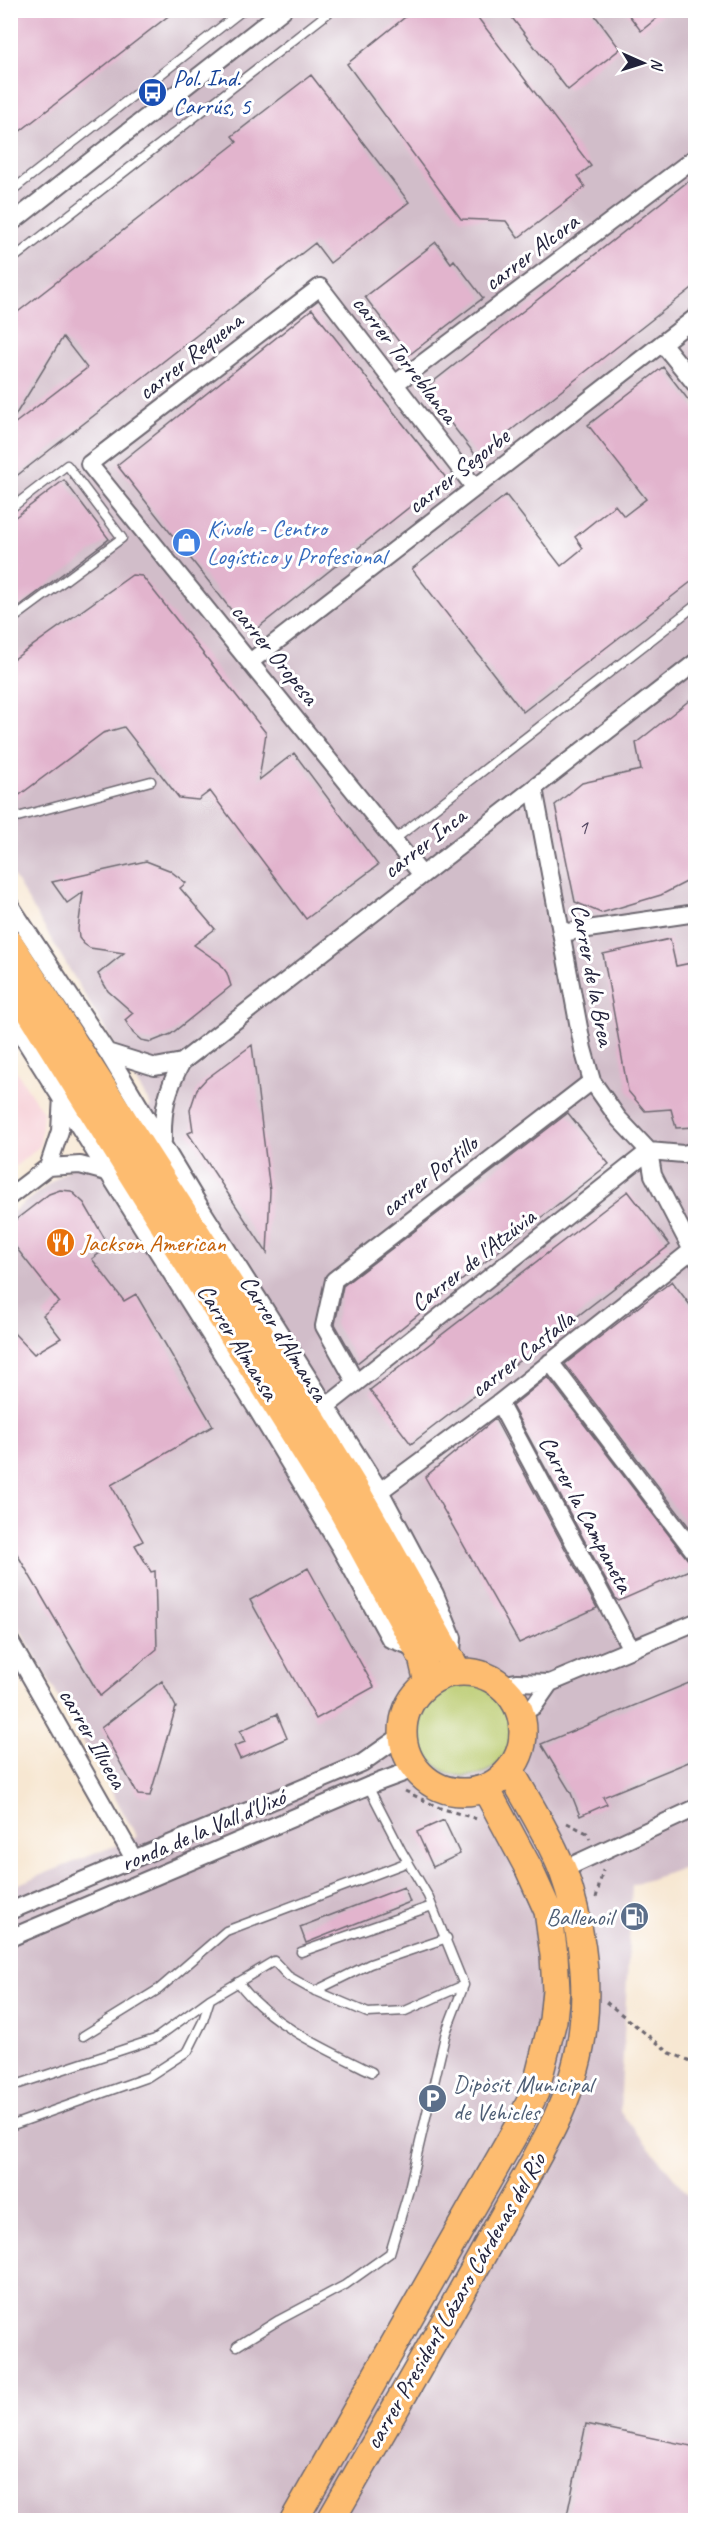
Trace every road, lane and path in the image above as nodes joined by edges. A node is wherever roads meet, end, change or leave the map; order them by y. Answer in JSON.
{"nodes":[{"id":1,"x":243,"y":10,"type":"edge"},
{"id":2,"x":283,"y":10,"type":"edge"},
{"id":3,"x":332,"y":10,"type":"edge"},
{"id":4,"x":696,"y":158,"type":"edge"},
{"id":5,"x":10,"y":192,"type":"edge"},
{"id":6,"x":10,"y":224,"type":"edge"},
{"id":7,"x":10,"y":261,"type":"edge"},
{"id":8,"x":320,"y":287,"type":"joint"},
{"id":9,"x":696,"y":317,"type":"edge"},
{"id":10,"x":662,"y":343,"type":"junction"},
{"id":11,"x":395,"y":384,"type":"junction"},
{"id":12,"x":696,"y":386,"type":"edge"},
{"id":13,"x":89,"y":464,"type":"joint"},
{"id":14,"x":475,"y":488,"type":"junction"},
{"id":15,"x":10,"y":509,"type":"edge"},
{"id":16,"x":696,"y":605,"type":"edge"},
{"id":17,"x":10,"y":621,"type":"edge"},
{"id":18,"x":250,"y":662,"type":"junction"},
{"id":19,"x":696,"y":662,"type":"edge"},
{"id":20,"x":151,"y":781,"type":"dead end"},
{"id":21,"x":534,"y":788,"type":"junction"},
{"id":22,"x":10,"y":819,"type":"edge"},
{"id":23,"x":394,"y":840,"type":"junction"},
{"id":24,"x":422,"y":875,"type":"junction"},
{"id":25,"x":10,"y":905,"type":"edge"},
{"id":26,"x":696,"y":913,"type":"edge"},
{"id":27,"x":561,"y":933,"type":"junction"},
{"id":28,"x":10,"y":944,"type":"edge"},
{"id":29,"x":10,"y":979,"type":"edge"},
{"id":30,"x":10,"y":1017,"type":"edge"},
{"id":31,"x":107,"y":1052,"type":"junction"},
{"id":32,"x":182,"y":1062,"type":"junction"},
{"id":33,"x":592,"y":1081,"type":"junction"},
{"id":34,"x":62,"y":1096,"type":"junction"},
{"id":35,"x":164,"y":1145,"type":"junction"},
{"id":36,"x":649,"y":1151,"type":"junction"},
{"id":37,"x":696,"y":1151,"type":"edge"},
{"id":38,"x":48,"y":1167,"type":"junction"},
{"id":39,"x":110,"y":1173,"type":"junction"},
{"id":40,"x":10,"y":1196,"type":"edge"},
{"id":41,"x":693,"y":1255,"type":"edge"},
{"id":42,"x":324,"y":1326,"type":"joint"},
{"id":43,"x":550,"y":1362,"type":"junction"},
{"id":44,"x":356,"y":1383,"type":"junction"},
{"id":45,"x":499,"y":1403,"type":"junction"},
{"id":46,"x":327,"y":1406,"type":"junction"},
{"id":47,"x":380,"y":1491,"type":"junction"},
{"id":48,"x":696,"y":1554,"type":"edge"},
{"id":49,"x":696,"y":1622,"type":"edge"},
{"id":50,"x":10,"y":1641,"type":"edge"},
{"id":51,"x":416,"y":1648,"type":"junction"},
{"id":52,"x":631,"y":1649,"type":"junction"},
{"id":53,"x":455,"y":1666,"type":"junction"},
{"id":54,"x":428,"y":1683,"type":"junction"},
{"id":55,"x":550,"y":1683,"type":"junction"},
{"id":56,"x":501,"y":1685,"type":"junction"},
{"id":57,"x":521,"y":1714,"type":"junction"},
{"id":58,"x":402,"y":1735,"type":"junction"},
{"id":59,"x":414,"y":1769,"type":"junction"},
{"id":60,"x":510,"y":1771,"type":"junction"},
{"id":61,"x":368,"y":1786,"type":"junction"},
{"id":62,"x":486,"y":1789,"type":"junction"},
{"id":63,"x":696,"y":1808,"type":"edge"},
{"id":64,"x":134,"y":1859,"type":"junction"},
{"id":65,"x":408,"y":1863,"type":"junction"},
{"id":66,"x":562,"y":1870,"type":"junction"},
{"id":67,"x":432,"y":1906,"type":"junction"},
{"id":68,"x":10,"y":1911,"type":"edge"},
{"id":69,"x":10,"y":1938,"type":"edge"},
{"id":70,"x":447,"y":1938,"type":"junction"},
{"id":71,"x":301,"y":1952,"type":"dead end"},
{"id":72,"x":238,"y":1982,"type":"junction"},
{"id":73,"x":464,"y":1985,"type":"junction"},
{"id":74,"x":315,"y":1991,"type":"junction"},
{"id":75,"x":601,"y":1998,"type":"dead end"},
{"id":76,"x":210,"y":1999,"type":"junction"},
{"id":77,"x":83,"y":2036,"type":"dead end"},
{"id":78,"x":696,"y":2063,"type":"edge"},
{"id":79,"x":372,"y":2072,"type":"dead end"},
{"id":80,"x":10,"y":2087,"type":"edge"},
{"id":81,"x":10,"y":2126,"type":"edge"},
{"id":82,"x":237,"y":2346,"type":"dead end"},
{"id":83,"x":294,"y":2520,"type":"edge"},
{"id":84,"x":331,"y":2520,"type":"edge"}],
"edges":[{"from":1,"to":5,"type":"lane"},
{"from":2,"to":6,"type":"street"},
{"from":3,"to":7,"type":"lane"},
{"from":4,"to":11,"type":"street","name":"carrer Alcora"},
{"from":8,"to":11,"type":"street","name":"carrer Torreblanca"},
{"from":8,"to":13,"type":"street","name":"carrer Requena"},
{"from":9,"to":10,"type":"street","name":"carrer Segorbe"},
{"from":10,"to":12,"type":"street"},
{"from":10,"to":14,"type":"street","name":"carrer Segorbe"},
{"from":11,"to":14,"type":"street","name":"carrer Torreblanca"},
{"from":13,"to":18,"type":"street","name":"carrer Oropesa"},
{"from":14,"to":18,"type":"street","name":"carrer Segorbe"},
{"from":15,"to":17,"type":"lane"},
{"from":16,"to":23,"type":"lane"},
{"from":18,"to":23,"type":"street","name":"carrer Oropesa"},
{"from":19,"to":21,"type":"street","name":"carrer Inca"},
{"from":20,"to":22,"type":"lane"},
{"from":21,"to":24,"type":"street","name":"carrer Inca"},
{"from":21,"to":27,"type":"street","name":"Carrer de la Brea"},
{"from":23,"to":24,"type":"street","name":"carrer Oropesa"},
{"from":24,"to":32,"type":"street","name":"carrer Inca"},
{"from":25,"to":31,"type":"street","name":"Carrer d'Almansa"},
{"from":26,"to":27,"type":"street"},
{"from":27,"to":33,"type":"street","name":"Carrer de la Brea"},
{"from":28,"to":53,"type":"main road","name":"Carrer d'Almansa"},
{"from":29,"to":51,"type":"main road","name":"Carrer Almansa"},
{"from":30,"to":34,"type":"street"},
{"from":31,"to":32,"type":"street"},
{"from":31,"to":35,"type":"street","name":"Carrer d'Almansa"},
{"from":32,"to":35,"type":"street"},
{"from":33,"to":36,"type":"street","name":"Carrer de la Brea"},
{"from":33,"to":42,"type":"street","name":"carrer Portillo"},
{"from":34,"to":38,"type":"street"},
{"from":34,"to":39,"type":"street"},
{"from":35,"to":46,"type":"street","name":"Carrer d'Almansa"},
{"from":36,"to":37,"type":"street"},
{"from":36,"to":41,"type":"street"},
{"from":36,"to":44,"type":"street","name":"Carrer de l'Atzúvia"},
{"from":38,"to":39,"type":"street"},
{"from":38,"to":40,"type":"street"},
{"from":39,"to":51,"type":"street"},
{"from":41,"to":43,"type":"street","name":"carrer Castalla"},
{"from":42,"to":44,"type":"street","name":"Carrer d'Almansa"},
{"from":43,"to":45,"type":"street","name":"carrer Castalla"},
{"from":43,"to":48,"type":"street"},
{"from":44,"to":46,"type":"street","name":"Carrer de l'Atzúvia"},
{"from":45,"to":47,"type":"street","name":"carrer Castalla"},
{"from":45,"to":52,"type":"street","name":"Carrer la Campaneta"},
{"from":46,"to":47,"type":"street","name":"Carrer d'Almansa"},
{"from":47,"to":53,"type":"street","name":"Carrer d'Almansa"},
{"from":49,"to":52,"type":"street"},
{"from":50,"to":64,"type":"street","name":"carrer Illueca"},
{"from":51,"to":54,"type":"main road","name":"Carrer Almansa"},
{"from":52,"to":55,"type":"street"},
{"from":53,"to":54,"type":"main road"},
{"from":53,"to":56,"type":"main road"},
{"from":54,"to":58,"type":"main road"},
{"from":55,"to":56,"type":"street"},
{"from":55,"to":57,"type":"street"},
{"from":56,"to":57,"type":"main road"},
{"from":57,"to":60,"type":"main road"},
{"from":58,"to":59,"type":"main road"},
{"from":58,"to":64,"type":"street","name":"ronda de la Vall d'Uixó"},
{"from":59,"to":61,"type":"street","name":"ronda de la Vall d'Uixó"},
{"from":59,"to":62,"type":"main road"},
{"from":60,"to":62,"type":"main road"},
{"from":60,"to":66,"type":"main road","name":"carrer President Lázaro Cárdenas del Río"},
{"from":61,"to":65,"type":"lane"},
{"from":61,"to":69,"type":"street","name":"ronda de la Vall d'Uixó"},
{"from":62,"to":83,"type":"main road","name":"carrer President Lázaro Cárdenas del Río"},
{"from":63,"to":66,"type":"street"},
{"from":64,"to":68,"type":"street","name":"ronda de la Vall d'Uixó"},
{"from":65,"to":67,"type":"lane"},
{"from":65,"to":77,"type":"lane"},
{"from":66,"to":84,"type":"main road","name":"carrer President Lázaro Cárdenas del Río"},
{"from":67,"to":70,"type":"lane"},
{"from":67,"to":71,"type":"lane"},
{"from":70,"to":73,"type":"lane"},
{"from":70,"to":74,"type":"lane"},
{"from":72,"to":74,"type":"lane"},
{"from":72,"to":76,"type":"lane"},
{"from":72,"to":79,"type":"lane"},
{"from":73,"to":74,"type":"lane"},
{"from":73,"to":82,"type":"lane"},
{"from":75,"to":78,"type":"path"},
{"from":76,"to":80,"type":"lane"},
{"from":76,"to":81,"type":"lane"}]}
